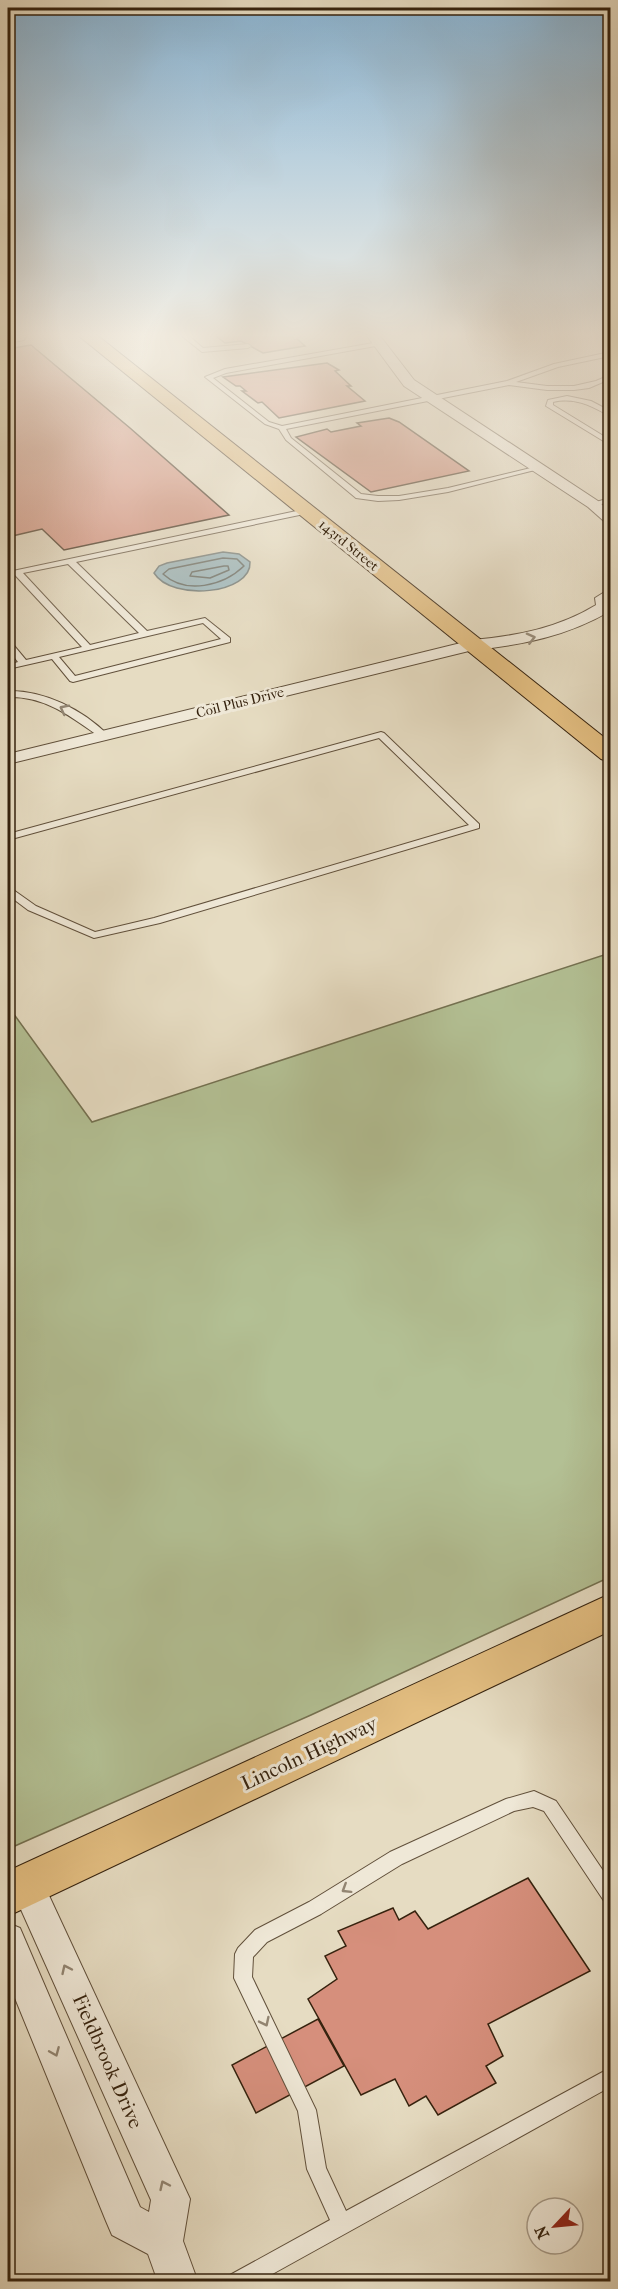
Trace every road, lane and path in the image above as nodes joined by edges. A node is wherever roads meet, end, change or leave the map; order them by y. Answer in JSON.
{"nodes":[{"id":1,"x":221,"y":443,"type":"edge"},
{"id":2,"x":293,"y":443,"type":"edge"},
{"id":3,"x":499,"y":443,"type":"edge"},
{"id":4,"x":538,"y":468,"type":"junction"},
{"id":5,"x":610,"y":500,"type":"edge"},
{"id":6,"x":593,"y":504,"type":"junction"},
{"id":7,"x":306,"y":511,"type":"junction"},
{"id":8,"x":610,"y":519,"type":"edge"},
{"id":9,"x":250,"y":522,"type":"junction"},
{"id":10,"x":144,"y":544,"type":"junction"},
{"id":11,"x":69,"y":560,"type":"junction"},
{"id":12,"x":17,"y":572,"type":"junction"},
{"id":13,"x":8,"y":574,"type":"edge"},
{"id":14,"x":608,"y":594,"type":"edge"},
{"id":15,"x":145,"y":634,"type":"junction"},
{"id":16,"x":8,"y":644,"type":"edge"},
{"id":17,"x":473,"y":645,"type":"junction"},
{"id":18,"x":88,"y":648,"type":"junction"},
{"id":19,"x":54,"y":656,"type":"junction"},
{"id":20,"x":24,"y":663,"type":"junction"},
{"id":21,"x":8,"y":667,"type":"edge"},
{"id":22,"x":8,"y":694,"type":"edge"},
{"id":23,"x":103,"y":735,"type":"junction"},
{"id":24,"x":610,"y":754,"type":"edge"},
{"id":25,"x":8,"y":759,"type":"edge"},
{"id":26,"x":8,"y":837,"type":"edge"},
{"id":27,"x":8,"y":891,"type":"edge"},
{"id":28,"x":610,"y":1612,"type":"edge"},
{"id":29,"x":17,"y":1890,"type":"edge"},
{"id":30,"x":610,"y":1895,"type":"edge"},
{"id":31,"x":8,"y":1940,"type":"edge"},
{"id":32,"x":610,"y":2077,"type":"edge"},
{"id":33,"x":342,"y":2224,"type":"junction"},
{"id":34,"x":163,"y":2241,"type":"junction"},
{"id":35,"x":178,"y":2282,"type":"edge"},
{"id":36,"x":237,"y":2282,"type":"edge"}],
"edges":[{"from":1,"to":7,"type":"main road","name":"143rd Street"},
{"from":2,"to":4,"type":"lane"},
{"from":3,"to":4,"type":"street"},
{"from":4,"to":6,"type":"street"},
{"from":5,"to":6,"type":"lane"},
{"from":6,"to":8,"type":"street"},
{"from":7,"to":9,"type":"lane"},
{"from":7,"to":17,"type":"main road","name":"143rd Street"},
{"from":9,"to":10,"type":"lane"},
{"from":9,"to":10,"type":"lane"},
{"from":10,"to":11,"type":"lane"},
{"from":11,"to":12,"type":"lane"},
{"from":11,"to":15,"type":"lane"},
{"from":12,"to":13,"type":"lane"},
{"from":12,"to":18,"type":"lane"},
{"from":14,"to":17,"type":"street","name":"Coil Plus Drive"},
{"from":15,"to":18,"type":"lane"},
{"from":15,"to":19,"type":"lane"},
{"from":16,"to":20,"type":"lane"},
{"from":17,"to":23,"type":"street","name":"Coil Plus Drive"},
{"from":17,"to":24,"type":"main road","name":"143rd Street"},
{"from":18,"to":19,"type":"lane"},
{"from":19,"to":20,"type":"lane"},
{"from":20,"to":21,"type":"lane"},
{"from":23,"to":22,"type":"lane","one_way":true},
{"from":23,"to":25,"type":"street","name":"Coil Plus Drive"},
{"from":26,"to":27,"type":"lane"},
{"from":28,"to":29,"type":"main road","name":"Lincoln Highway"},
{"from":34,"to":29,"type":"street","name":"Fieldbrook Drive","one_way":true},
{"from":30,"to":33,"type":"lane","one_way":true},
{"from":31,"to":34,"type":"street","one_way":true},
{"from":32,"to":33,"type":"lane"},
{"from":33,"to":36,"type":"lane"},
{"from":34,"to":35,"type":"street"}]}
